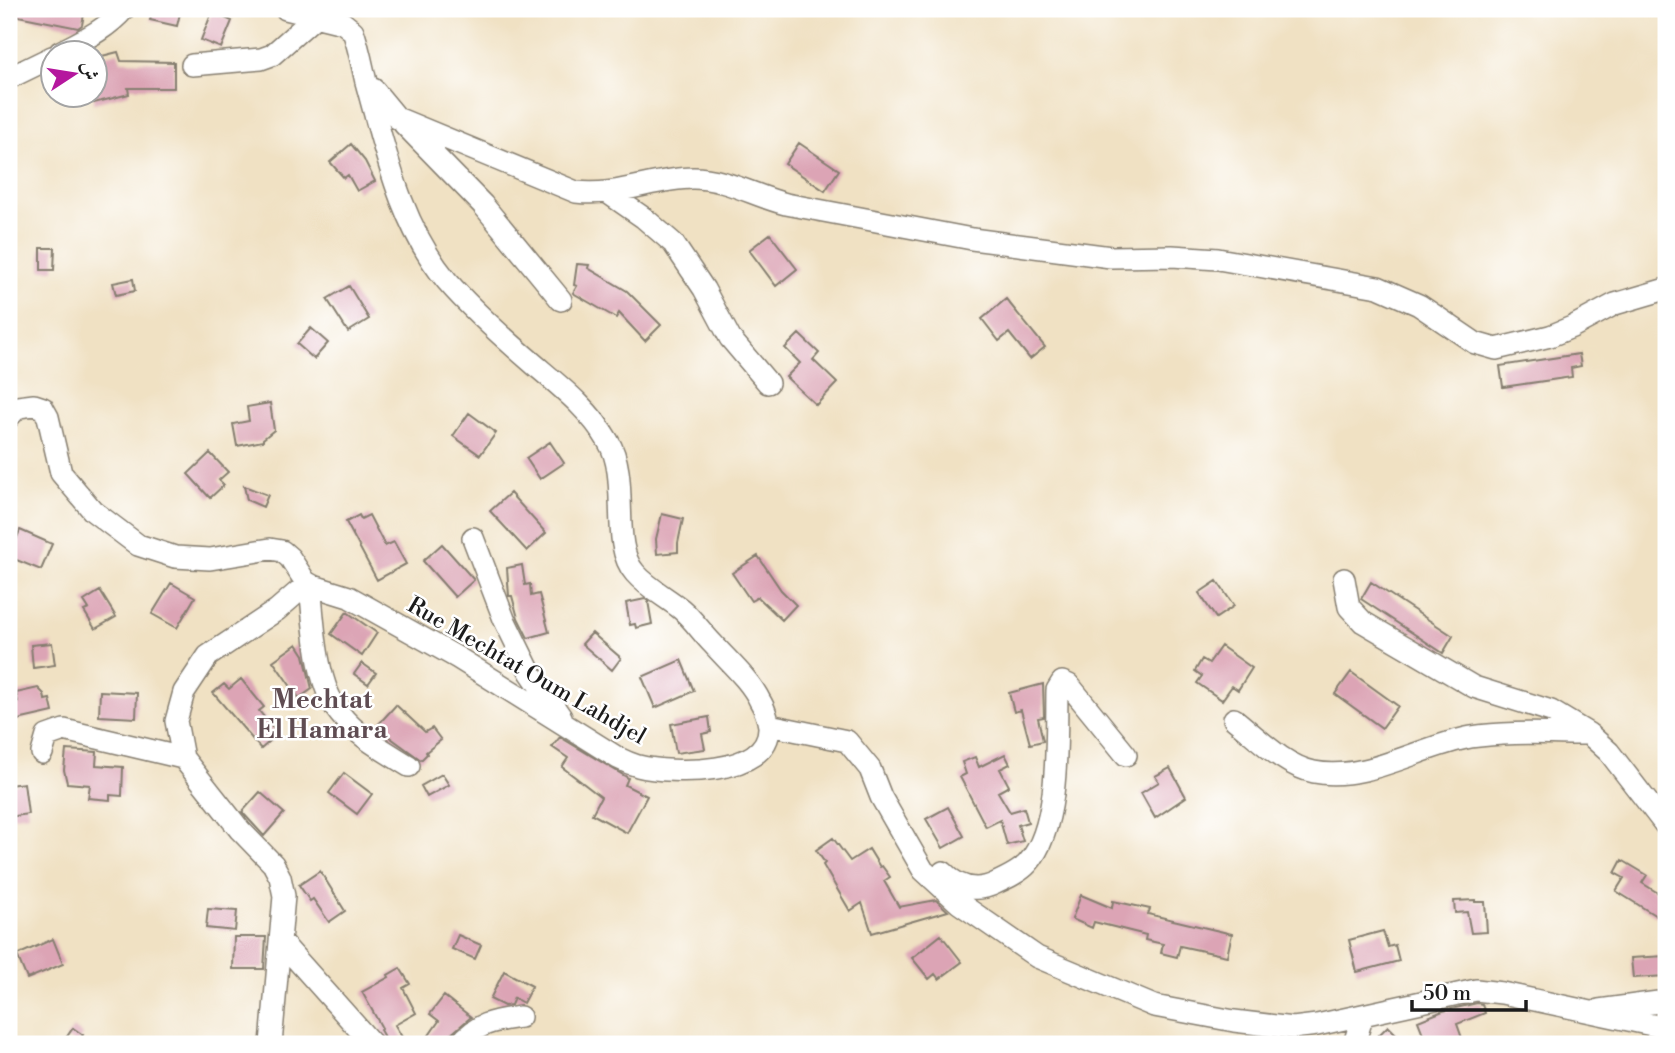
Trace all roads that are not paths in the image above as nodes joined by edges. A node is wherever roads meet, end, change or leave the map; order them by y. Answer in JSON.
{"nodes":[{"id":1,"x":124,"y":9,"type":"edge"},
{"id":2,"x":286,"y":9,"type":"edge"},
{"id":3,"x":316,"y":16,"type":"junction"},
{"id":4,"x":87,"y":38,"type":"edge"},
{"id":5,"x":38,"y":64,"type":"edge"},
{"id":6,"x":192,"y":65,"type":"dead end"},
{"id":7,"x":9,"y":78,"type":"edge"},
{"id":8,"x":366,"y":81,"type":"junction"},
{"id":9,"x":397,"y":118,"type":"junction"},
{"id":10,"x":608,"y":193,"type":"junction"},
{"id":11,"x":1666,"y":289,"type":"edge"},
{"id":12,"x":561,"y":300,"type":"dead end"},
{"id":13,"x":768,"y":383,"type":"dead end"},
{"id":14,"x":9,"y":418,"type":"edge"},
{"id":15,"x":472,"y":538,"type":"dead end"},
{"id":16,"x":1344,"y":579,"type":"dead end"},
{"id":17,"x":309,"y":584,"type":"junction"},
{"id":18,"x":1234,"y":719,"type":"dead end"},
{"id":19,"x":566,"y":724,"type":"junction"},
{"id":20,"x":769,"y":725,"type":"junction"},
{"id":21,"x":1589,"y":734,"type":"junction"},
{"id":22,"x":42,"y":753,"type":"dead end"},
{"id":23,"x":1126,"y":755,"type":"dead end"},
{"id":24,"x":184,"y":758,"type":"junction"},
{"id":25,"x":409,"y":766,"type":"dead end"},
{"id":26,"x":897,"y":826,"type":"junction"},
{"id":27,"x":1666,"y":826,"type":"edge"},
{"id":28,"x":282,"y":943,"type":"junction"},
{"id":29,"x":1666,"y":1001,"type":"edge"},
{"id":30,"x":1586,"y":1012,"type":"junction"},
{"id":31,"x":1363,"y":1015,"type":"junction"},
{"id":32,"x":520,"y":1017,"type":"dead end"},
{"id":33,"x":1666,"y":1028,"type":"edge"},
{"id":34,"x":271,"y":1044,"type":"edge"},
{"id":35,"x":372,"y":1044,"type":"edge"},
{"id":36,"x":460,"y":1044,"type":"edge"},
{"id":37,"x":1354,"y":1044,"type":"edge"}],
"edges":[{"from":1,"to":4,"type":"street"},
{"from":2,"to":3,"type":"street"},
{"from":3,"to":6,"type":"street"},
{"from":3,"to":8,"type":"street"},
{"from":5,"to":7,"type":"street"},
{"from":8,"to":9,"type":"street"},
{"from":8,"to":20,"type":"street"},
{"from":9,"to":10,"type":"street"},
{"from":9,"to":12,"type":"street"},
{"from":10,"to":11,"type":"street"},
{"from":10,"to":13,"type":"street"},
{"from":14,"to":17,"type":"street"},
{"from":15,"to":19,"type":"street"},
{"from":16,"to":21,"type":"street"},
{"from":17,"to":19,"type":"street","name":"Rue Mechtat Oum Lahdjel"},
{"from":17,"to":24,"type":"street"},
{"from":17,"to":25,"type":"street"},
{"from":18,"to":21,"type":"street"},
{"from":19,"to":20,"type":"street","name":"Rue Mechtat Oum Lahdjel"},
{"from":20,"to":26,"type":"street"},
{"from":21,"to":27,"type":"street"},
{"from":22,"to":24,"type":"street"},
{"from":23,"to":26,"type":"street"},
{"from":24,"to":28,"type":"street"},
{"from":26,"to":31,"type":"street"},
{"from":28,"to":34,"type":"street"},
{"from":28,"to":35,"type":"street"},
{"from":29,"to":30,"type":"street"},
{"from":30,"to":31,"type":"street"},
{"from":30,"to":33,"type":"street"},
{"from":31,"to":37,"type":"street"},
{"from":32,"to":36,"type":"street"}]}
